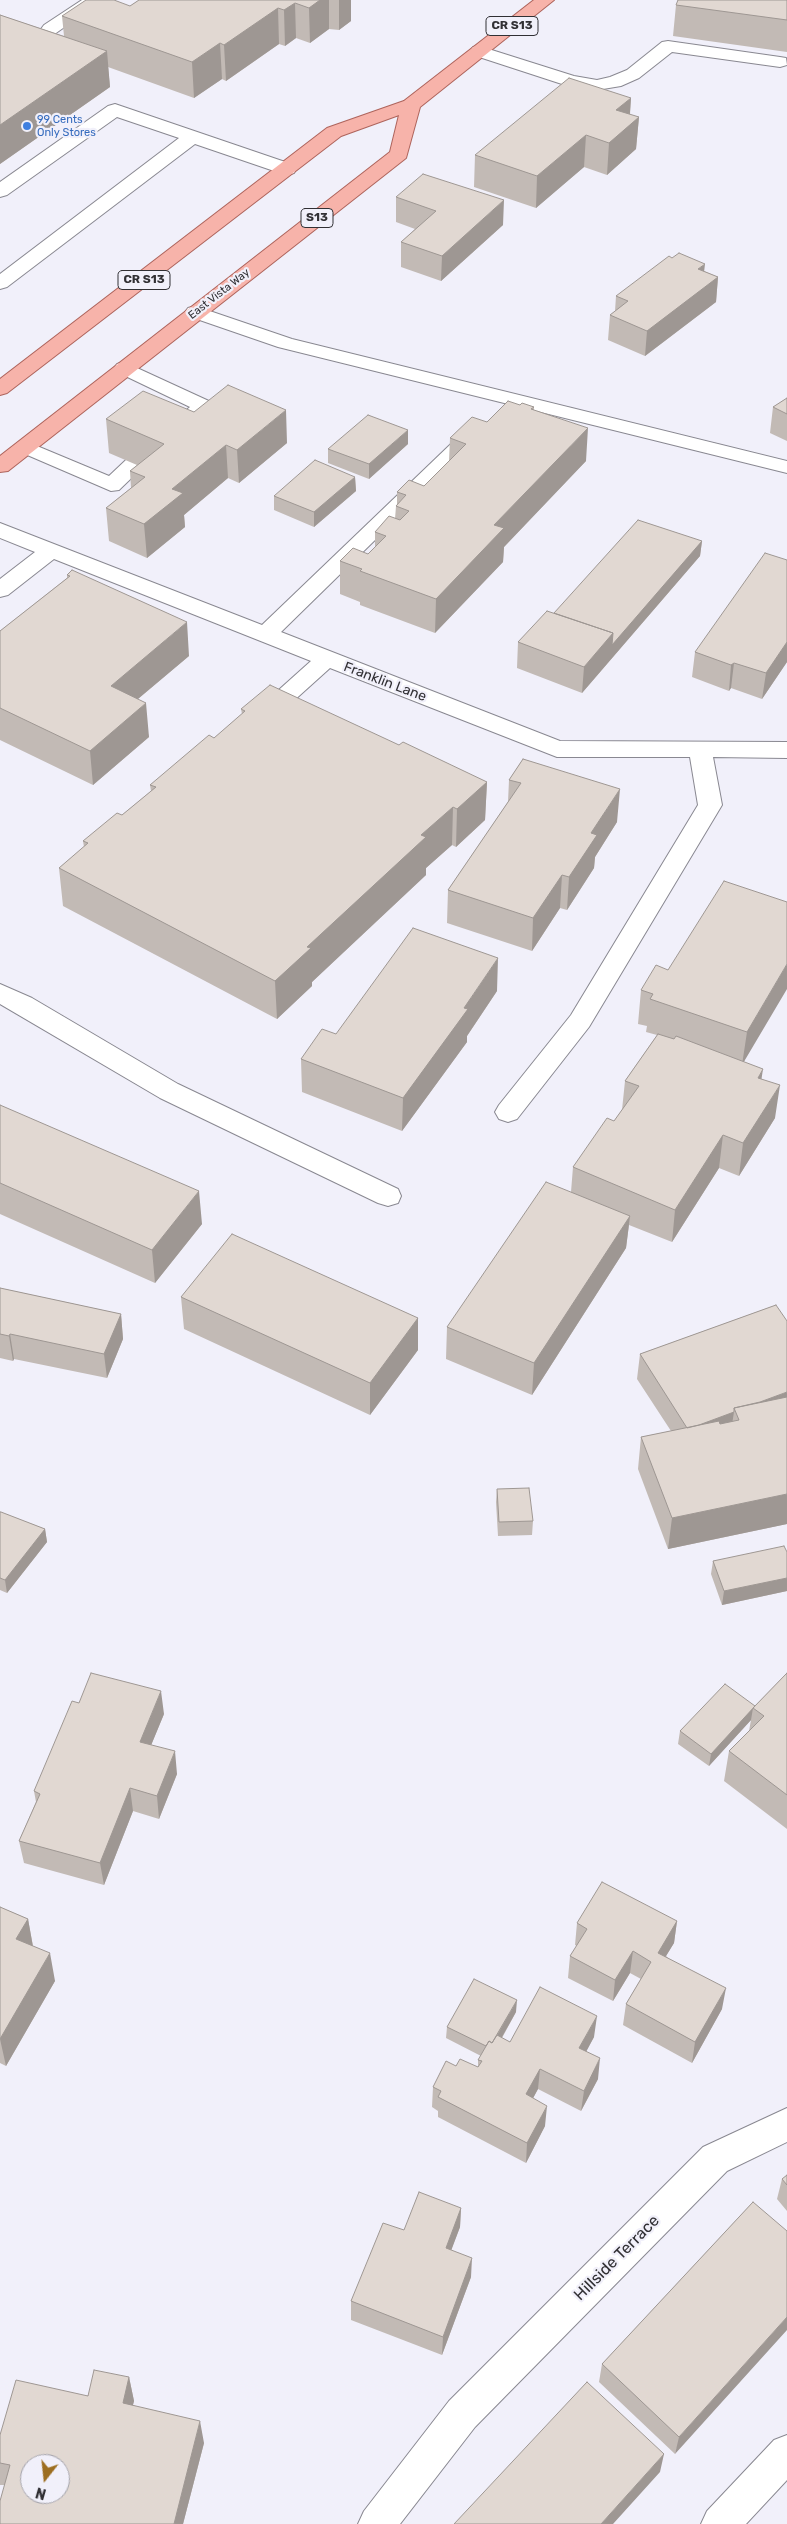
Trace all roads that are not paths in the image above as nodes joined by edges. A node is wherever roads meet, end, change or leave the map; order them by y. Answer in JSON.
{"nodes":[{"id":1,"x":94,"y":0,"type":"edge"},
{"id":2,"x":546,"y":0,"type":"edge"},
{"id":3,"x":50,"y":29,"type":"dead end"},
{"id":4,"x":479,"y":51,"type":"junction"},
{"id":5,"x":780,"y":62,"type":"dead end"},
{"id":6,"x":411,"y":105,"type":"junction"},
{"id":7,"x":192,"y":137,"type":"junction"},
{"id":8,"x":287,"y":169,"type":"junction"},
{"id":9,"x":0,"y":190,"type":"edge"},
{"id":10,"x":0,"y":283,"type":"edge"},
{"id":11,"x":195,"y":312,"type":"junction"},
{"id":12,"x":124,"y":368,"type":"junction"},
{"id":13,"x":0,"y":389,"type":"edge"},
{"id":14,"x":170,"y":434,"type":"edge"},
{"id":15,"x":461,"y":445,"type":"edge"},
{"id":16,"x":25,"y":447,"type":"junction"},
{"id":17,"x":135,"y":464,"type":"edge"},
{"id":18,"x":0,"y":466,"type":"edge"},
{"id":19,"x":787,"y":467,"type":"edge"},
{"id":20,"x":0,"y":530,"type":"edge"},
{"id":21,"x":51,"y":550,"type":"junction"},
{"id":22,"x":0,"y":590,"type":"edge"},
{"id":23,"x":265,"y":635,"type":"junction"},
{"id":24,"x":327,"y":659,"type":"junction"},
{"id":25,"x":246,"y":731,"type":"edge"},
{"id":26,"x":700,"y":749,"type":"junction"},
{"id":27,"x":787,"y":750,"type":"edge"},
{"id":28,"x":0,"y":993,"type":"edge"},
{"id":29,"x":508,"y":1112,"type":"dead end"},
{"id":30,"x":388,"y":1196,"type":"dead end"},
{"id":31,"x":787,"y":2124,"type":"edge"},
{"id":32,"x":787,"y":2453,"type":"edge"},
{"id":33,"x":377,"y":2524,"type":"edge"},
{"id":34,"x":720,"y":2524,"type":"edge"}],
"edges":[{"from":1,"to":3,"type":"street"},
{"from":2,"to":4,"type":"main road","number":"CR S13"},
{"from":4,"to":5,"type":"street"},
{"from":4,"to":6,"type":"main road","number":"CR S13"},
{"from":6,"to":8,"type":"main road","number":"CR S13"},
{"from":6,"to":11,"type":"main road","name":"East Vista Way","number":"S13"},
{"from":7,"to":8,"type":"street"},
{"from":7,"to":9,"type":"street"},
{"from":7,"to":10,"type":"street"},
{"from":8,"to":13,"type":"main road","number":"CR S13"},
{"from":11,"to":12,"type":"main road","name":"East Vista Way","number":"S13"},
{"from":11,"to":19,"type":"street"},
{"from":12,"to":14,"type":"street"},
{"from":12,"to":16,"type":"main road","name":"East Vista Way","number":"S13"},
{"from":15,"to":23,"type":"street"},
{"from":16,"to":17,"type":"street"},
{"from":16,"to":18,"type":"main road","name":"East Vista Way","number":"S13"},
{"from":20,"to":21,"type":"street","name":"Franklin Lane"},
{"from":21,"to":22,"type":"street"},
{"from":21,"to":23,"type":"street","name":"Franklin Lane"},
{"from":23,"to":24,"type":"street","name":"Franklin Lane"},
{"from":24,"to":25,"type":"street"},
{"from":24,"to":26,"type":"street","name":"Franklin Lane"},
{"from":26,"to":27,"type":"street","name":"Franklin Lane"},
{"from":26,"to":29,"type":"street"},
{"from":28,"to":30,"type":"street"},
{"from":31,"to":33,"type":"street","name":"Hillside Terrace"},
{"from":32,"to":34,"type":"street"}]}
